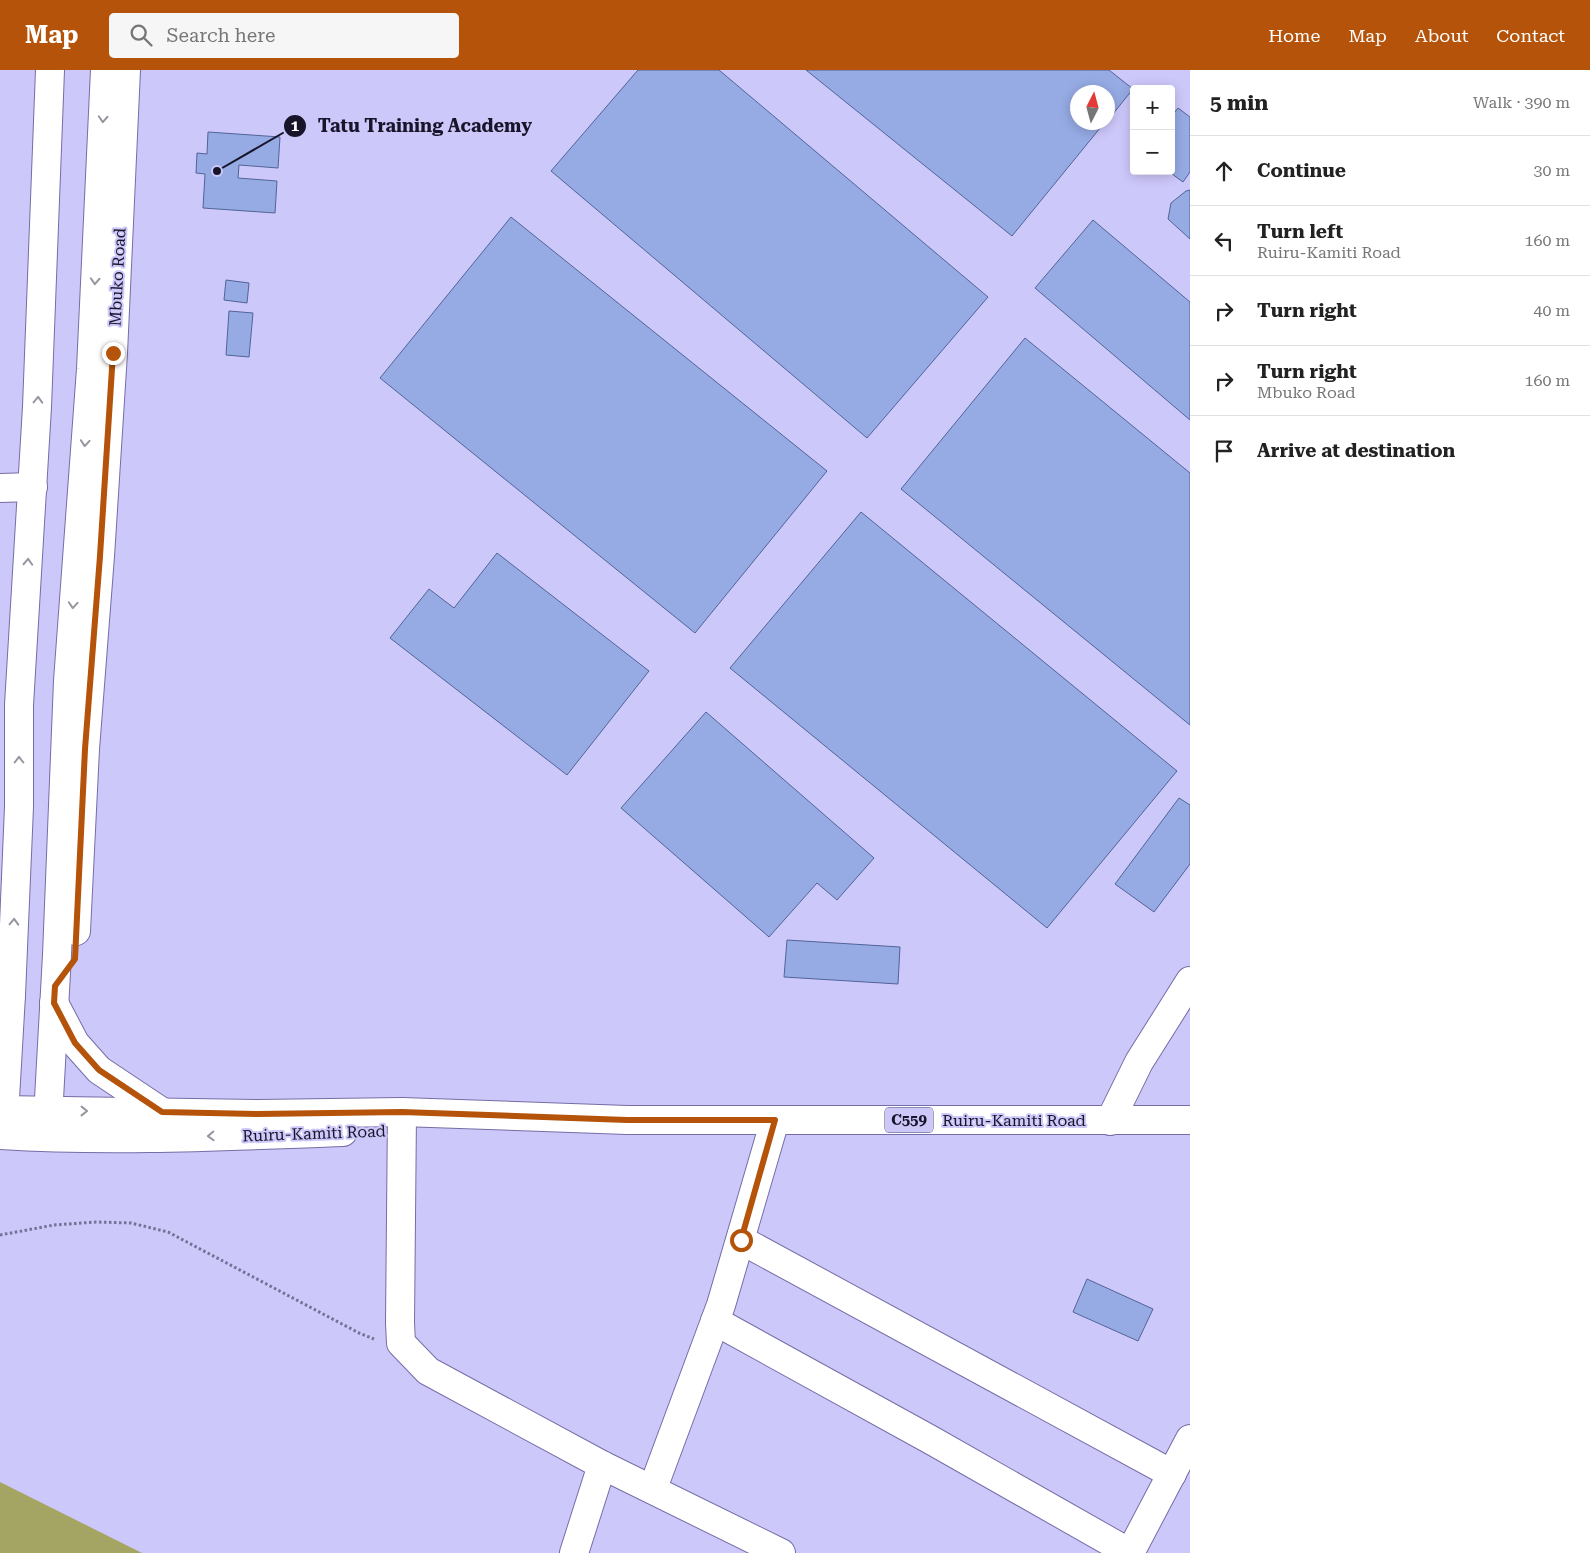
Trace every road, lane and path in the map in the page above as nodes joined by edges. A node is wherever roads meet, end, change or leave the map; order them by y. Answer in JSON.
{"nodes":[{"id":1,"x":50,"y":70,"type":"edge"},
{"id":2,"x":105,"y":70,"type":"edge"},
{"id":3,"x":126,"y":70,"type":"edge"},
{"id":4,"x":32,"y":487,"type":"junction"},
{"id":5,"x":0,"y":488,"type":"edge"},
{"id":6,"x":13,"y":953,"type":"junction"},
{"id":7,"x":57,"y":955,"type":"junction"},
{"id":8,"x":1190,"y":980,"type":"edge"},
{"id":9,"x":55,"y":994,"type":"junction"},
{"id":10,"x":6,"y":1003,"type":"edge"},
{"id":11,"x":162,"y":1112,"type":"junction"},
{"id":12,"x":775,"y":1120,"type":"junction"},
{"id":13,"x":1190,"y":1120,"type":"edge"},
{"id":14,"x":402,"y":1121,"type":"junction"},
{"id":15,"x":1110,"y":1121,"type":"junction"},
{"id":16,"x":2,"y":1123,"type":"edge"},
{"id":17,"x":47,"y":1124,"type":"junction"},
{"id":18,"x":0,"y":1235,"type":"edge"},
{"id":19,"x":741,"y":1240,"type":"junction"},
{"id":20,"x":715,"y":1321,"type":"junction"},
{"id":21,"x":401,"y":1343,"type":"junction"},
{"id":22,"x":1190,"y":1439,"type":"edge"},
{"id":23,"x":602,"y":1464,"type":"junction"},
{"id":24,"x":1172,"y":1474,"type":"junction"},
{"id":25,"x":653,"y":1488,"type":"junction"},
{"id":26,"x":574,"y":1553,"type":"edge"},
{"id":27,"x":781,"y":1553,"type":"edge"},
{"id":28,"x":1130,"y":1553,"type":"edge"}],
"edges":[{"from":4,"to":1,"type":"street","one_way":true},
{"from":2,"to":7,"type":"street","one_way":true},
{"from":3,"to":9,"type":"street","name":"Mbuko Road"},
{"from":4,"to":5,"type":"street"},
{"from":6,"to":4,"type":"street","one_way":true},
{"from":6,"to":7,"type":"street"},
{"from":6,"to":10,"type":"street"},
{"from":7,"to":9,"type":"street"},
{"from":8,"to":15,"type":"street"},
{"from":9,"to":11,"type":"street"},
{"from":9,"to":17,"type":"street"},
{"from":10,"to":16,"type":"street"},
{"from":11,"to":14,"type":"street","name":"Ruiru-Kamiti Road","number":"C559"},
{"from":17,"to":11,"type":"street","name":"Ruiru-Kamiti Road","number":"C559","one_way":true},
{"from":12,"to":14,"type":"street","name":"Ruiru-Kamiti Road","number":"C559"},
{"from":12,"to":15,"type":"street","name":"Ruiru-Kamiti Road","number":"C559"},
{"from":12,"to":19,"type":"street"},
{"from":13,"to":15,"type":"street","name":"Ruiru-Kamiti Road","number":"C559"},
{"from":14,"to":17,"type":"street","name":"Ruiru-Kamiti Road","number":"C559","one_way":true},
{"from":14,"to":21,"type":"street"},
{"from":16,"to":17,"type":"street","name":"Ruiru-Kamiti Road","number":"C559"},
{"from":18,"to":21,"type":"path"},
{"from":19,"to":20,"type":"street"},
{"from":19,"to":24,"type":"street"},
{"from":20,"to":25,"type":"street"},
{"from":20,"to":28,"type":"street"},
{"from":21,"to":23,"type":"street"},
{"from":22,"to":24,"type":"street"},
{"from":23,"to":25,"type":"street"},
{"from":23,"to":26,"type":"street"},
{"from":24,"to":28,"type":"street"},
{"from":25,"to":27,"type":"street"}]}
